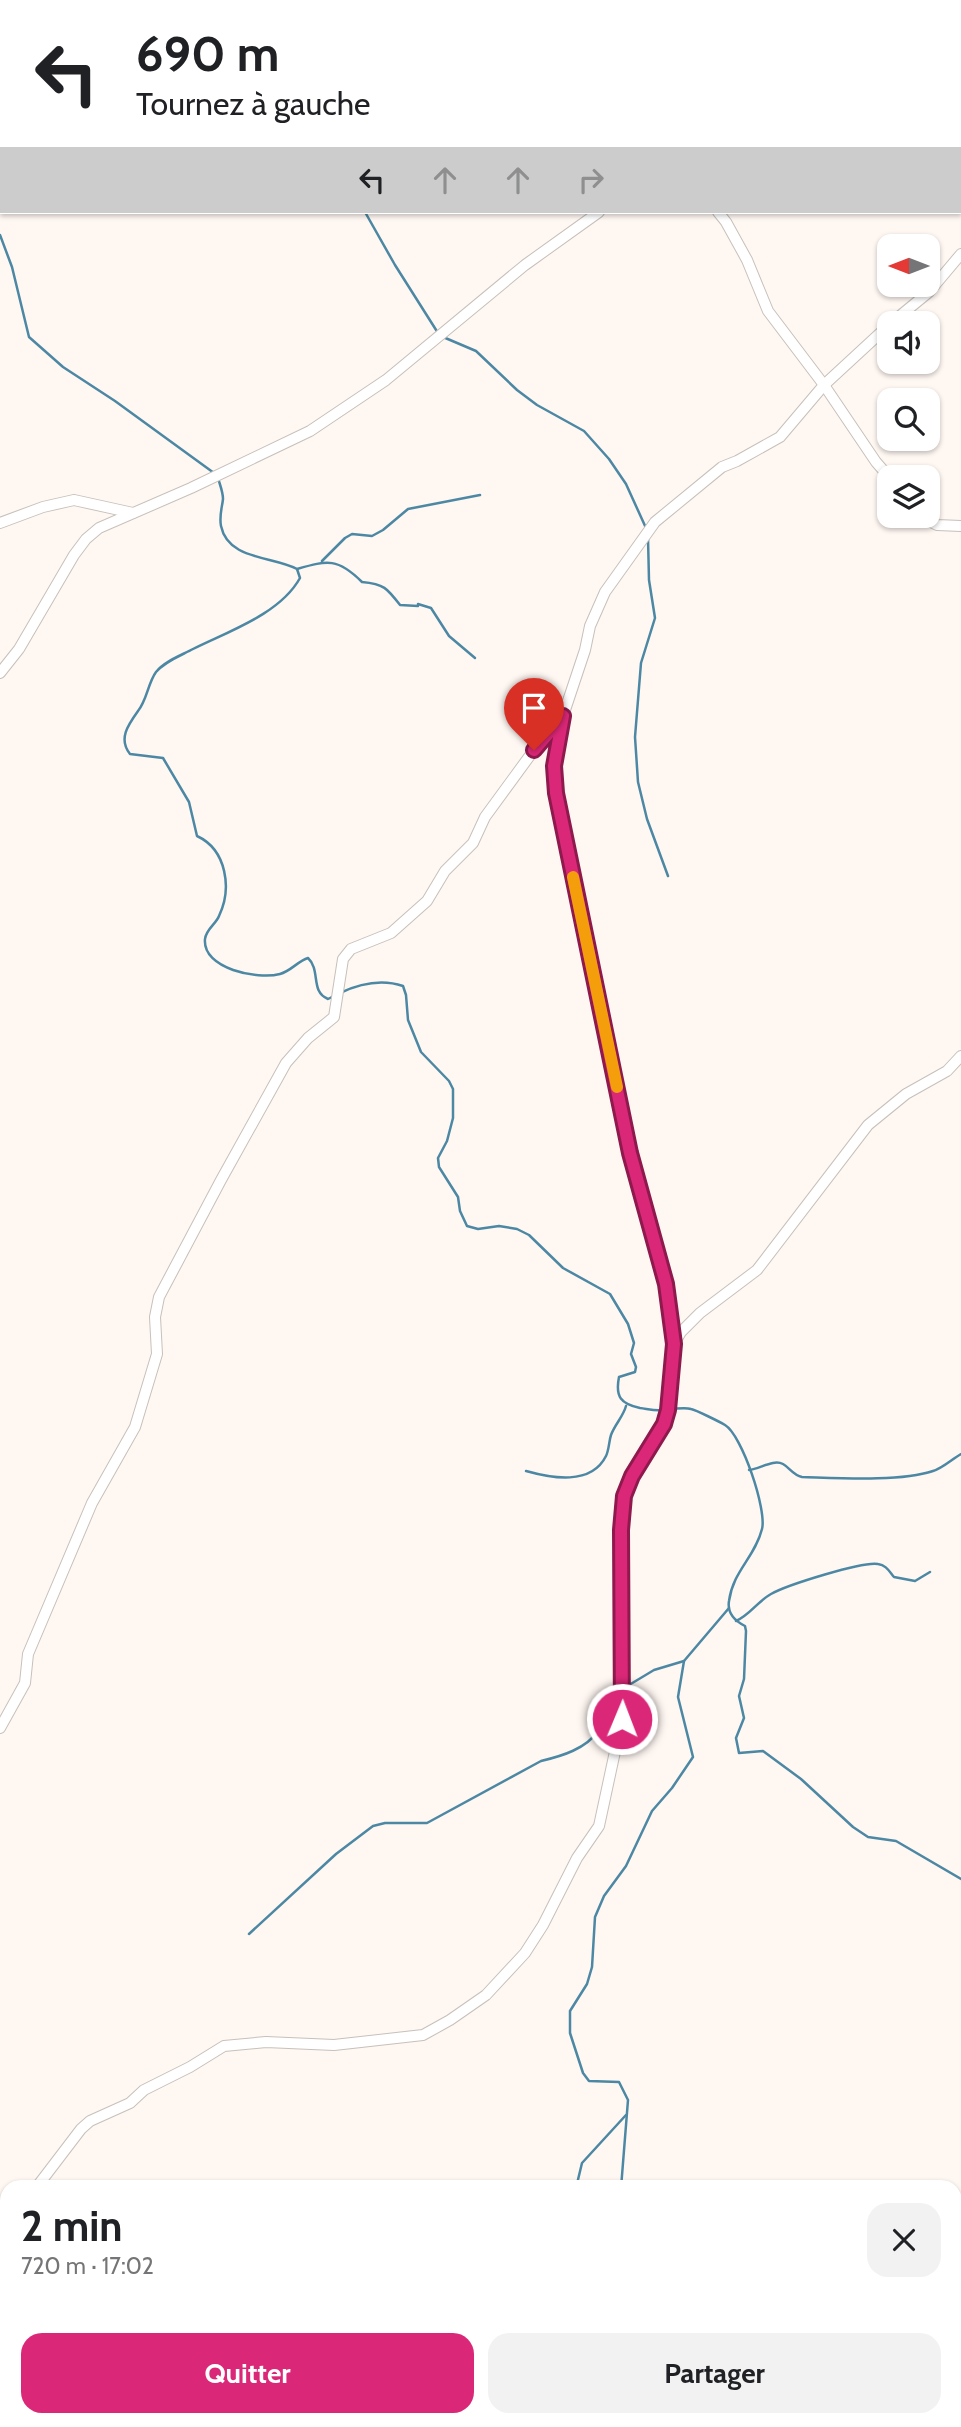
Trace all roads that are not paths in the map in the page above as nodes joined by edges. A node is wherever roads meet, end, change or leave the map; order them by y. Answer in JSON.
{"nodes":[{"id":1,"x":596,"y":214,"type":"edge"},
{"id":2,"x":720,"y":214,"type":"edge"},
{"id":3,"x":961,"y":254,"type":"edge"},
{"id":4,"x":906,"y":311,"type":"edge"},
{"id":5,"x":877,"y":336,"type":"edge"},
{"id":6,"x":824,"y":385,"type":"junction"},
{"id":7,"x":880,"y":465,"type":"edge"},
{"id":8,"x":133,"y":513,"type":"junction"},
{"id":9,"x":0,"y":523,"type":"edge"},
{"id":10,"x":940,"y":525,"type":"edge"},
{"id":11,"x":961,"y":526,"type":"edge"},
{"id":12,"x":0,"y":673,"type":"edge"},
{"id":13,"x":563,"y":716,"type":"junction"},
{"id":14,"x":961,"y":1056,"type":"edge"},
{"id":15,"x":674,"y":1344,"type":"junction"},
{"id":16,"x":0,"y":1728,"type":"edge"},
{"id":17,"x":42,"y":2180,"type":"edge"}],
"edges":[{"from":1,"to":8,"type":"street"},
{"from":2,"to":6,"type":"street"},
{"from":3,"to":4,"type":"street"},
{"from":5,"to":6,"type":"street"},
{"from":6,"to":7,"type":"street"},
{"from":6,"to":13,"type":"street"},
{"from":8,"to":9,"type":"street"},
{"from":8,"to":12,"type":"street"},
{"from":10,"to":11,"type":"street"},
{"from":13,"to":15,"type":"street"},
{"from":13,"to":16,"type":"street"},
{"from":14,"to":15,"type":"street"},
{"from":15,"to":17,"type":"street"}]}
